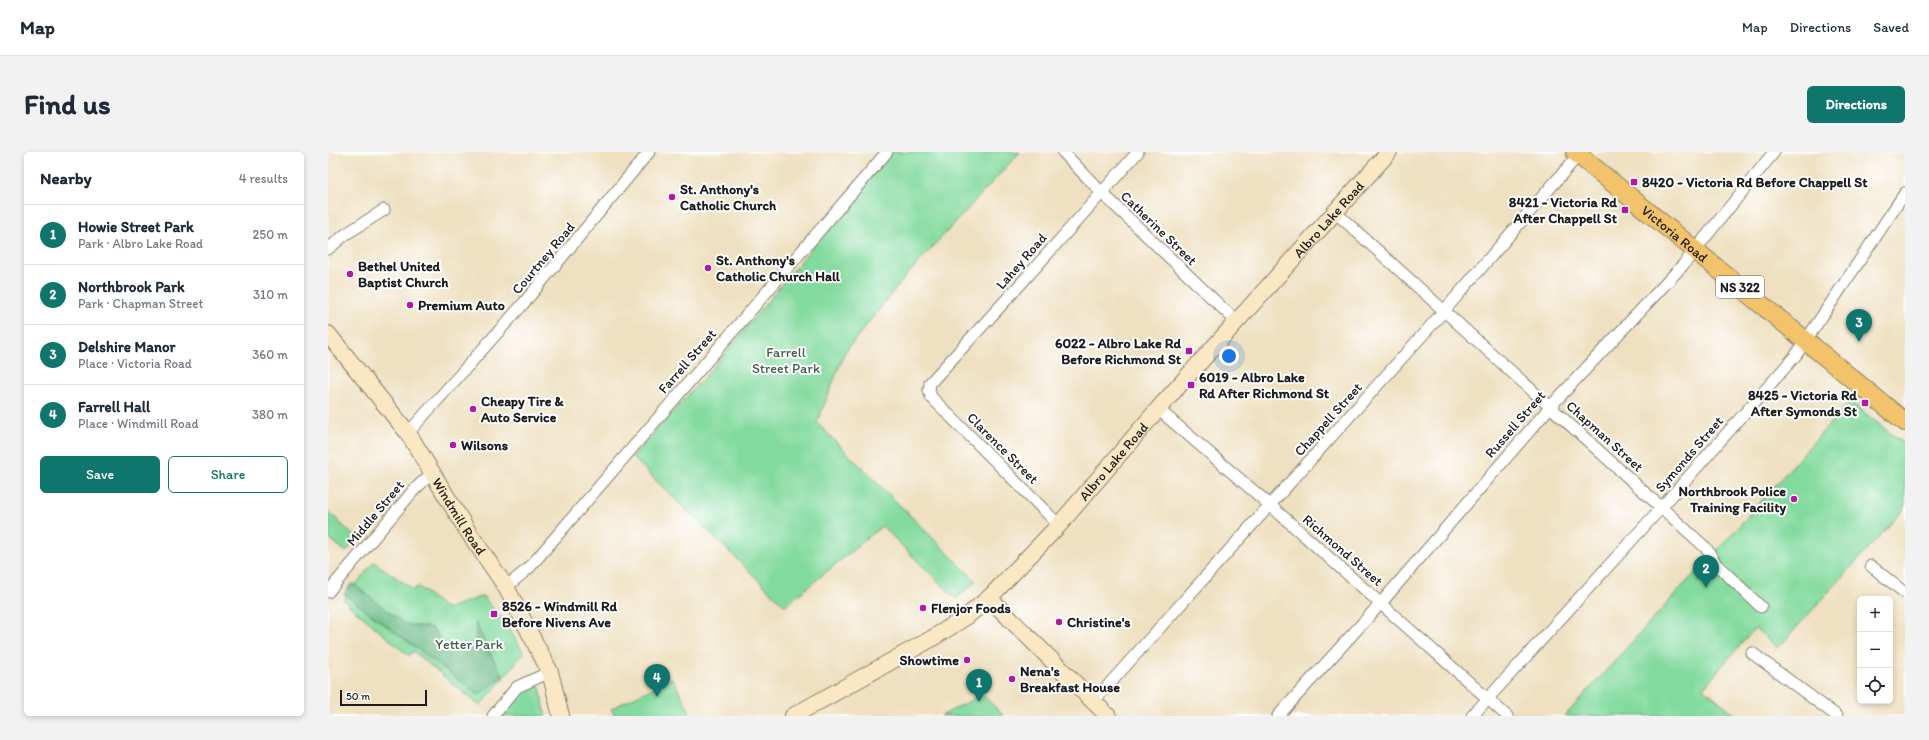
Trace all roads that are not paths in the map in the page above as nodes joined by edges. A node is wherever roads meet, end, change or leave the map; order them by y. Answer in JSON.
{"nodes":[{"id":1,"x":649,"y":152,"type":"edge"},
{"id":2,"x":887,"y":152,"type":"edge"},
{"id":3,"x":1063,"y":152,"type":"edge"},
{"id":4,"x":1138,"y":152,"type":"edge"},
{"id":5,"x":1389,"y":152,"type":"edge"},
{"id":6,"x":1774,"y":152,"type":"edge"},
{"id":7,"x":1578,"y":153,"type":"edge"},
{"id":8,"x":1101,"y":192,"type":"junction"},
{"id":9,"x":1905,"y":193,"type":"edge"},
{"id":10,"x":384,"y":210,"type":"dead end"},
{"id":11,"x":1335,"y":212,"type":"junction"},
{"id":12,"x":328,"y":250,"type":"edge"},
{"id":13,"x":1695,"y":250,"type":"junction"},
{"id":14,"x":1444,"y":310,"type":"junction"},
{"id":15,"x":1237,"y":322,"type":"junction"},
{"id":16,"x":330,"y":341,"type":"edge"},
{"id":17,"x":1805,"y":341,"type":"junction"},
{"id":18,"x":929,"y":390,"type":"joint"},
{"id":19,"x":1550,"y":407,"type":"junction"},
{"id":20,"x":1158,"y":409,"type":"junction"},
{"id":21,"x":1903,"y":416,"type":"edge"},
{"id":22,"x":408,"y":433,"type":"junction"},
{"id":23,"x":431,"y":474,"type":"junction"},
{"id":24,"x":1271,"y":506,"type":"junction"},
{"id":25,"x":1661,"y":508,"type":"junction"},
{"id":26,"x":1059,"y":525,"type":"junction"},
{"id":27,"x":1871,"y":566,"type":"dead end"},
{"id":28,"x":506,"y":587,"type":"junction"},
{"id":29,"x":328,"y":592,"type":"edge"},
{"id":30,"x":1905,"y":593,"type":"edge"},
{"id":31,"x":989,"y":598,"type":"junction"},
{"id":32,"x":1381,"y":603,"type":"junction"},
{"id":33,"x":1761,"y":607,"type":"dead end"},
{"id":34,"x":1752,"y":653,"type":"dead end"},
{"id":35,"x":550,"y":672,"type":"junction"},
{"id":36,"x":1489,"y":698,"type":"junction"},
{"id":37,"x":1094,"y":701,"type":"junction"},
{"id":38,"x":493,"y":716,"type":"edge"},
{"id":39,"x":561,"y":716,"type":"edge"},
{"id":40,"x":793,"y":716,"type":"edge"},
{"id":41,"x":1108,"y":716,"type":"edge"},
{"id":42,"x":1278,"y":716,"type":"edge"},
{"id":43,"x":1472,"y":716,"type":"edge"},
{"id":44,"x":1507,"y":716,"type":"edge"},
{"id":45,"x":1837,"y":716,"type":"edge"}],
"edges":[{"from":1,"to":22,"type":"street","name":"Courtney Road"},
{"from":2,"to":28,"type":"street","name":"Farrell Street"},
{"from":3,"to":8,"type":"street","name":"Catherine Street"},
{"from":4,"to":8,"type":"street","name":"Lahey Road"},
{"from":5,"to":11,"type":"main road","name":"Albro Lake Road"},
{"from":6,"to":13,"type":"street","name":"Russell Street"},
{"from":7,"to":13,"type":"main road","name":"Victoria Road","number":"NS 322"},
{"from":7,"to":14,"type":"street","name":"Chappell Street"},
{"from":8,"to":15,"type":"street","name":"Catherine Street"},
{"from":8,"to":18,"type":"street","name":"Lahey Road"},
{"from":9,"to":17,"type":"street","name":"Symonds Street"},
{"from":10,"to":12,"type":"street"},
{"from":11,"to":14,"type":"street","name":"Chapman Street"},
{"from":11,"to":15,"type":"main road","name":"Albro Lake Road"},
{"from":13,"to":17,"type":"main road","name":"Victoria Road","number":"NS 322"},
{"from":13,"to":19,"type":"street","name":"Russell Street"},
{"from":14,"to":19,"type":"street","name":"Chapman Street"},
{"from":14,"to":24,"type":"street","name":"Chappell Street"},
{"from":15,"to":20,"type":"main road","name":"Albro Lake Road"},
{"from":16,"to":22,"type":"main road","name":"Windmill Road"},
{"from":17,"to":21,"type":"main road","name":"Victoria Road","number":"NS 322"},
{"from":17,"to":25,"type":"street","name":"Symonds Street"},
{"from":18,"to":26,"type":"street","name":"Clarence Street"},
{"from":19,"to":25,"type":"street","name":"Chapman Street"},
{"from":19,"to":32,"type":"street","name":"Russell Street"},
{"from":20,"to":24,"type":"street","name":"Richmond Street"},
{"from":20,"to":26,"type":"main road","name":"Albro Lake Road"},
{"from":22,"to":23,"type":"main road","name":"Windmill Road"},
{"from":23,"to":28,"type":"main road","name":"Windmill Road"},
{"from":23,"to":29,"type":"street","name":"Middle Street"},
{"from":24,"to":32,"type":"street","name":"Richmond Street"},
{"from":24,"to":37,"type":"street","name":"Chappell Street"},
{"from":25,"to":33,"type":"street","name":"Chapman Street"},
{"from":25,"to":36,"type":"street","name":"Symonds Street"},
{"from":26,"to":31,"type":"main road","name":"Albro Lake Road"},
{"from":27,"to":30,"type":"street"},
{"from":28,"to":35,"type":"main road","name":"Windmill Road"},
{"from":31,"to":37,"type":"main road"},
{"from":31,"to":40,"type":"main road","name":"Albro Lake Road"},
{"from":32,"to":36,"type":"street","name":"Richmond Street"},
{"from":32,"to":42,"type":"street","name":"Russell Street"},
{"from":34,"to":45,"type":"street"},
{"from":35,"to":38,"type":"street"},
{"from":35,"to":39,"type":"main road","name":"Windmill Road"},
{"from":36,"to":43,"type":"street","name":"Symonds Street"},
{"from":36,"to":44,"type":"street","name":"Richmond Street"},
{"from":37,"to":41,"type":"main road"}]}
